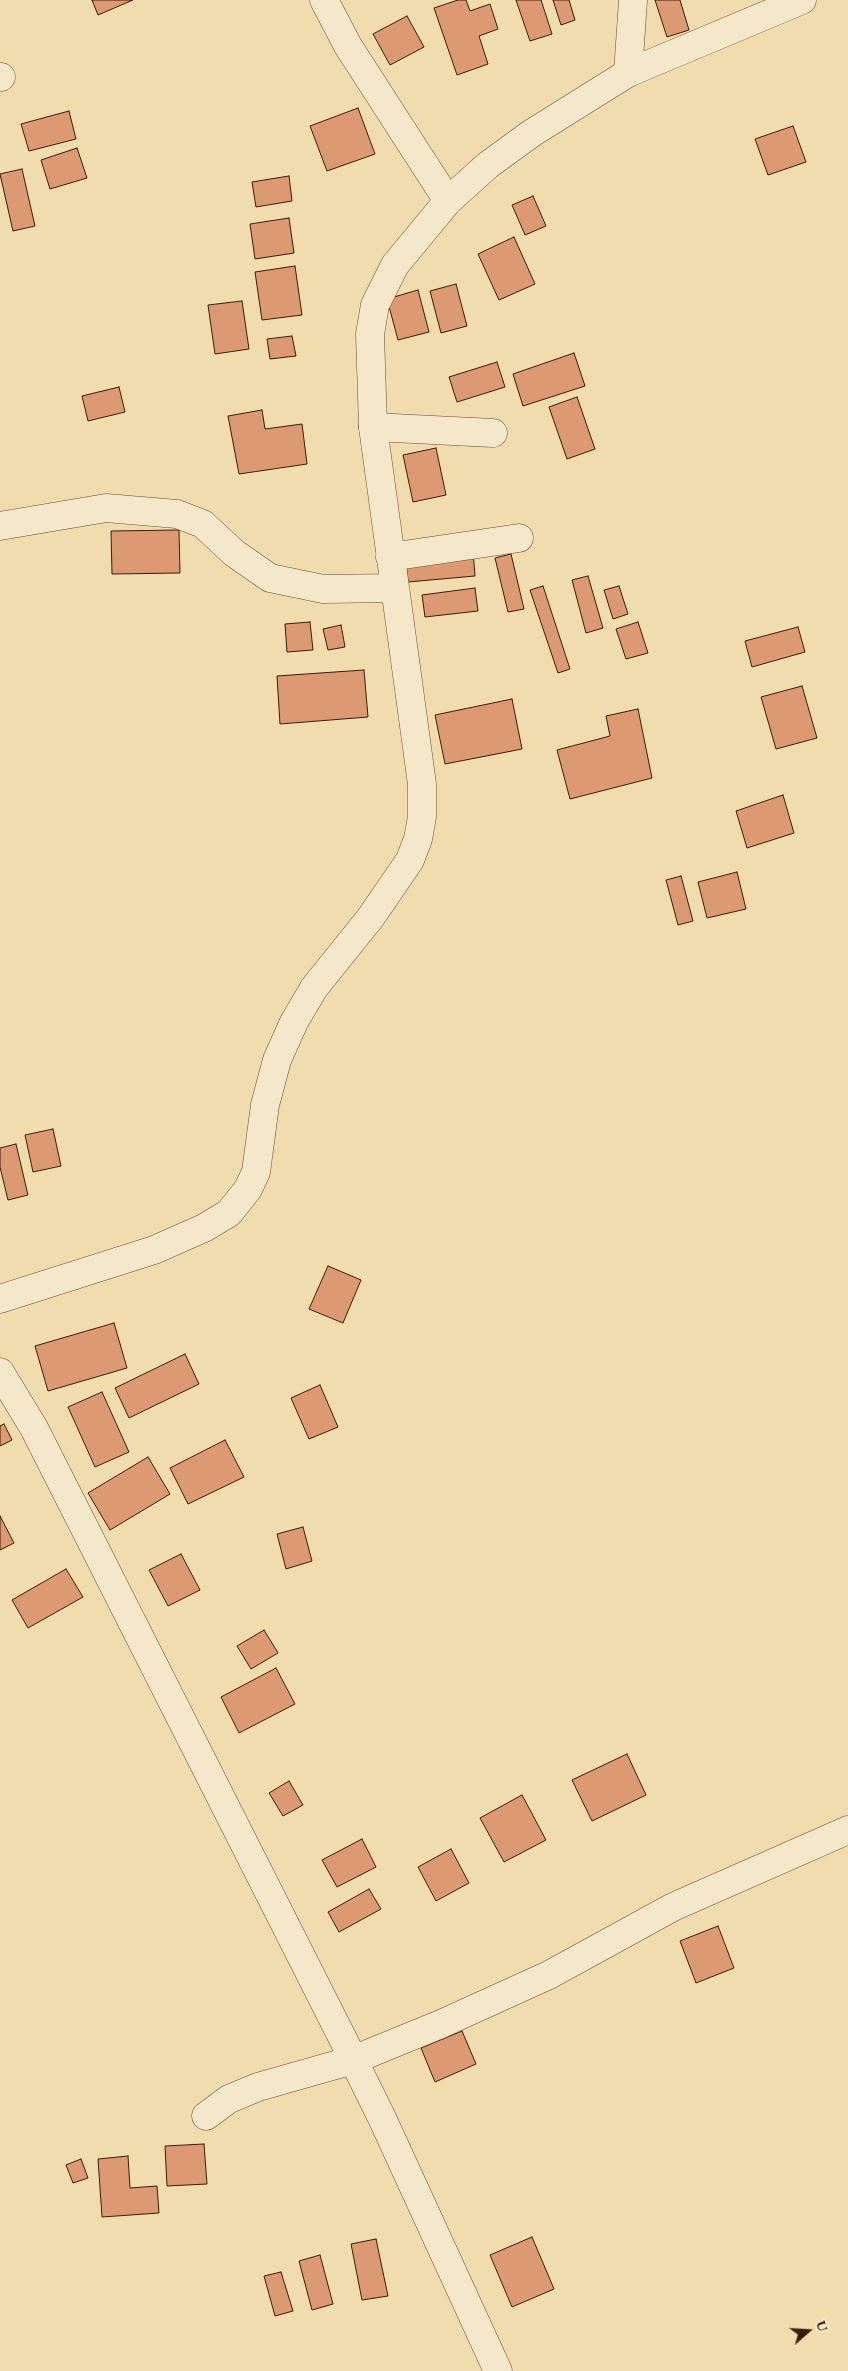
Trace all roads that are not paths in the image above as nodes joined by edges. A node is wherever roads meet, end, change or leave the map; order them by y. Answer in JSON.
{"nodes":[{"id":1,"x":324,"y":0,"type":"edge"},
{"id":2,"x":633,"y":0,"type":"edge"},
{"id":3,"x":802,"y":0,"type":"edge"},
{"id":4,"x":628,"y":73,"type":"junction"},
{"id":5,"x":448,"y":201,"type":"junction"},
{"id":6,"x":373,"y":427,"type":"junction"},
{"id":7,"x":493,"y":433,"type":"dead end"},
{"id":8,"x":0,"y":526,"type":"edge"},
{"id":9,"x":519,"y":538,"type":"dead end"},
{"id":10,"x":390,"y":557,"type":"junction"},
{"id":11,"x":394,"y":588,"type":"junction"},
{"id":12,"x":0,"y":1299,"type":"edge"},
{"id":13,"x":0,"y":1372,"type":"edge"},
{"id":14,"x":848,"y":1830,"type":"edge"},
{"id":15,"x":353,"y":2060,"type":"junction"},
{"id":16,"x":206,"y":2116,"type":"dead end"},
{"id":17,"x":498,"y":2371,"type":"edge"}],
"edges":[{"from":1,"to":5,"type":"street"},
{"from":2,"to":4,"type":"street"},
{"from":3,"to":4,"type":"street"},
{"from":4,"to":5,"type":"street"},
{"from":5,"to":6,"type":"street"},
{"from":6,"to":7,"type":"street"},
{"from":6,"to":10,"type":"street"},
{"from":8,"to":11,"type":"street"},
{"from":9,"to":10,"type":"street"},
{"from":10,"to":11,"type":"street"},
{"from":11,"to":12,"type":"street"},
{"from":13,"to":15,"type":"street"},
{"from":14,"to":15,"type":"street"},
{"from":15,"to":16,"type":"street"},
{"from":15,"to":17,"type":"street"}]}
